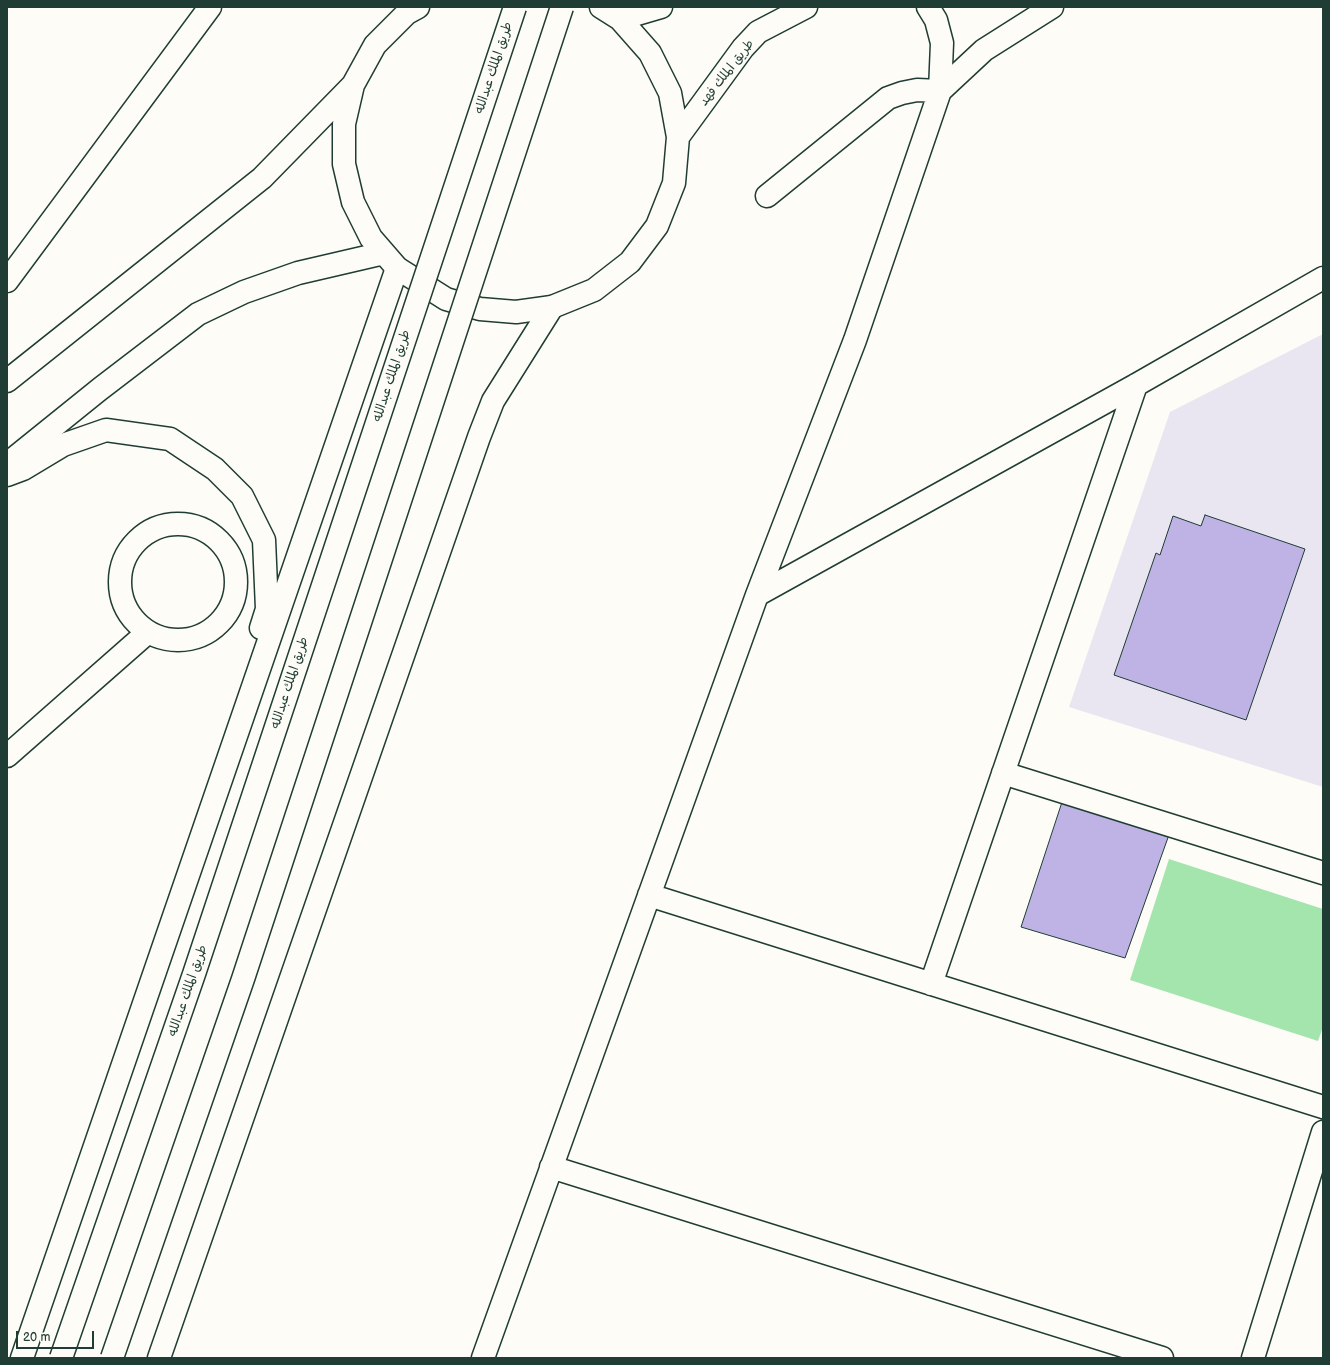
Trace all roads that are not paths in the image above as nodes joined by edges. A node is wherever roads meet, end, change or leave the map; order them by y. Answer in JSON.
{"nodes":[{"id":1,"x":210,"y":7,"type":"edge"},
{"id":2,"x":418,"y":7,"type":"edge"},
{"id":3,"x":515,"y":7,"type":"edge"},
{"id":4,"x":562,"y":7,"type":"edge"},
{"id":5,"x":601,"y":7,"type":"edge"},
{"id":6,"x":660,"y":7,"type":"edge"},
{"id":7,"x":806,"y":7,"type":"edge"},
{"id":8,"x":928,"y":7,"type":"edge"},
{"id":9,"x":1052,"y":7,"type":"edge"},
{"id":10,"x":620,"y":19,"type":"junction"},
{"id":11,"x":353,"y":85,"type":"junction"},
{"id":12,"x":940,"y":91,"type":"junction"},
{"id":13,"x":678,"y":138,"type":"junction"},
{"id":14,"x":767,"y":196,"type":"dead end"},
{"id":15,"x":391,"y":261,"type":"junction"},
{"id":16,"x":1323,"y":278,"type":"edge"},
{"id":17,"x":7,"y":281,"type":"edge"},
{"id":18,"x":552,"y":307,"type":"junction"},
{"id":19,"x":7,"y":381,"type":"edge"},
{"id":20,"x":1136,"y":385,"type":"junction"},
{"id":21,"x":7,"y":464,"type":"edge"},
{"id":22,"x":7,"y":475,"type":"edge"},
{"id":23,"x":756,"y":595,"type":"junction"},
{"id":24,"x":148,"y":632,"type":"junction"},
{"id":25,"x":7,"y":756,"type":"edge"},
{"id":26,"x":1003,"y":773,"type":"junction"},
{"id":27,"x":1323,"y":874,"type":"edge"},
{"id":28,"x":649,"y":895,"type":"junction"},
{"id":29,"x":180,"y":897,"type":"junction"},
{"id":30,"x":931,"y":984,"type":"junction"},
{"id":31,"x":1323,"y":1107,"type":"edge"},
{"id":32,"x":1323,"y":1132,"type":"edge"},
{"id":33,"x":551,"y":1167,"type":"junction"},
{"id":34,"x":22,"y":1358,"type":"edge"},
{"id":35,"x":60,"y":1358,"type":"edge"},
{"id":36,"x":112,"y":1358,"type":"edge"},
{"id":37,"x":159,"y":1358,"type":"edge"},
{"id":38,"x":483,"y":1358,"type":"edge"},
{"id":39,"x":1162,"y":1358,"type":"edge"},
{"id":40,"x":1253,"y":1358,"type":"edge"}],
"edges":[{"from":1,"to":17,"type":"main road"},
{"from":2,"to":11,"type":"main road"},
{"from":3,"to":35,"type":"main road","name":"طريق الملك عبدالله","bridge":true},
{"from":4,"to":36,"type":"main road","bridge":true},
{"from":5,"to":10,"type":"main road"},
{"from":6,"to":10,"type":"main road"},
{"from":7,"to":13,"type":"main road","name":"طريق الملك فهد"},
{"from":8,"to":12,"type":"main road"},
{"from":9,"to":12,"type":"main road"},
{"from":10,"to":13,"type":"main road"},
{"from":11,"to":15,"type":"main road"},
{"from":11,"to":19,"type":"main road"},
{"from":12,"to":14,"type":"main road"},
{"from":12,"to":23,"type":"main road"},
{"from":13,"to":18,"type":"main road"},
{"from":15,"to":18,"type":"main road"},
{"from":15,"to":21,"type":"main road"},
{"from":15,"to":29,"type":"main road"},
{"from":16,"to":20,"type":"main road"},
{"from":18,"to":37,"type":"main road"},
{"from":20,"to":23,"type":"main road"},
{"from":20,"to":26,"type":"main road"},
{"from":22,"to":29,"type":"main road"},
{"from":23,"to":28,"type":"main road"},
{"from":24,"to":24,"type":"main road"},
{"from":24,"to":25,"type":"main road"},
{"from":26,"to":27,"type":"main road"},
{"from":26,"to":30,"type":"main road"},
{"from":28,"to":30,"type":"main road"},
{"from":28,"to":33,"type":"main road"},
{"from":29,"to":34,"type":"main road"},
{"from":30,"to":31,"type":"main road"},
{"from":32,"to":40,"type":"main road"},
{"from":33,"to":38,"type":"main road"},
{"from":33,"to":39,"type":"main road"}]}
